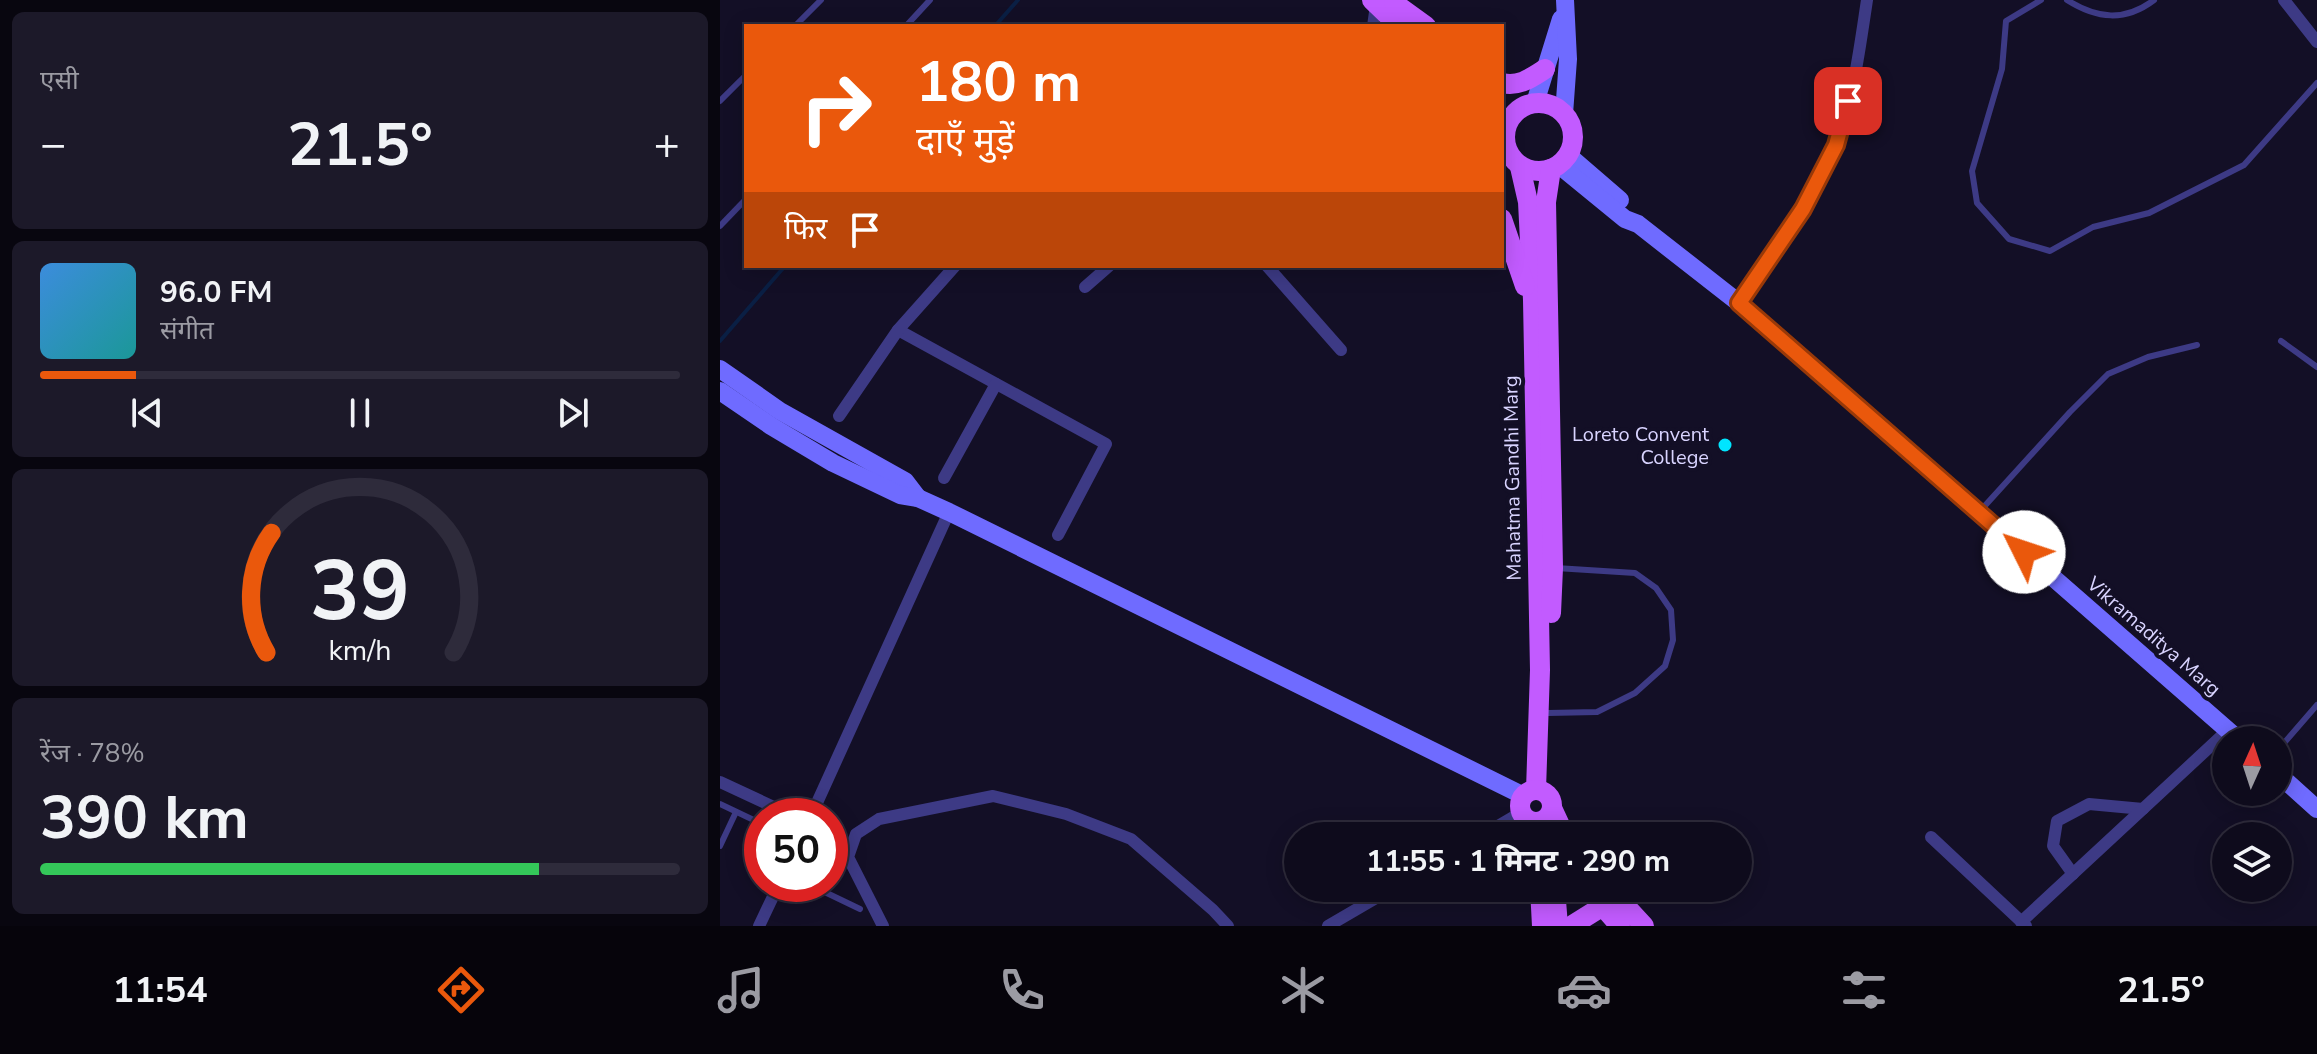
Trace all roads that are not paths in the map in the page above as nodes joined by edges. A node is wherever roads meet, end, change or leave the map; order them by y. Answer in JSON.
{"nodes":[{"id":1,"x":821,"y":0,"type":"edge"},
{"id":2,"x":930,"y":0,"type":"edge"},
{"id":3,"x":1867,"y":0,"type":"edge"},
{"id":4,"x":2041,"y":0,"type":"edge"},
{"id":5,"x":2067,"y":0,"type":"edge"},
{"id":6,"x":2154,"y":0,"type":"edge"},
{"id":7,"x":2284,"y":0,"type":"edge"},
{"id":8,"x":1565,"y":2,"type":"edge"},
{"id":9,"x":1382,"y":7,"type":"edge"},
{"id":10,"x":797,"y":24,"type":"edge"},
{"id":11,"x":908,"y":24,"type":"edge"},
{"id":12,"x":1397,"y":24,"type":"edge"},
{"id":13,"x":1413,"y":24,"type":"edge"},
{"id":14,"x":1421,"y":24,"type":"edge"},
{"id":15,"x":2317,"y":42,"type":"edge"},
{"id":16,"x":1545,"y":69,"type":"junction"},
{"id":17,"x":744,"y":78,"type":"edge"},
{"id":18,"x":2317,"y":83,"type":"edge"},
{"id":19,"x":1504,"y":84,"type":"edge"},
{"id":20,"x":1504,"y":96,"type":"edge"},
{"id":21,"x":720,"y":101,"type":"edge"},
{"id":22,"x":1533,"y":103,"type":"junction"},
{"id":23,"x":1564,"y":114,"type":"junction"},
{"id":24,"x":1504,"y":134,"type":"edge"},
{"id":25,"x":1504,"y":143,"type":"edge"},
{"id":26,"x":1559,"y":163,"type":"junction"},
{"id":27,"x":1520,"y":167,"type":"junction"},
{"id":28,"x":744,"y":201,"type":"edge"},
{"id":29,"x":1504,"y":225,"type":"edge"},
{"id":30,"x":720,"y":226,"type":"edge"},
{"id":31,"x":953,"y":268,"type":"edge"},
{"id":32,"x":1107,"y":268,"type":"edge"},
{"id":33,"x":1269,"y":268,"type":"edge"},
{"id":34,"x":1085,"y":287,"type":"dead end"},
{"id":35,"x":1533,"y":300,"type":"junction"},
{"id":36,"x":1739,"y":303,"type":"junction"},
{"id":37,"x":898,"y":330,"type":"junction"},
{"id":38,"x":2281,"y":341,"type":"dead end"},
{"id":39,"x":2197,"y":345,"type":"dead end"},
{"id":40,"x":1341,"y":350,"type":"dead end"},
{"id":41,"x":2317,"y":367,"type":"edge"},
{"id":42,"x":720,"y":369,"type":"edge"},
{"id":43,"x":996,"y":384,"type":"junction"},
{"id":44,"x":720,"y":391,"type":"edge"},
{"id":45,"x":839,"y":416,"type":"dead end"},
{"id":46,"x":776,"y":418,"type":"junction"},
{"id":47,"x":944,"y":478,"type":"dead end"},
{"id":48,"x":949,"y":512,"type":"junction"},
{"id":49,"x":1979,"y":513,"type":"junction"},
{"id":50,"x":1058,"y":535,"type":"dead end"},
{"id":51,"x":1553,"y":568,"type":"junction"},
{"id":52,"x":2317,"y":705,"type":"edge"},
{"id":53,"x":1548,"y":713,"type":"junction"},
{"id":54,"x":2224,"y":726,"type":"edge"},
{"id":55,"x":2292,"y":734,"type":"edge"},
{"id":56,"x":2212,"y":753,"type":"edge"},
{"id":57,"x":720,"y":782,"type":"edge"},
{"id":58,"x":2292,"y":787,"type":"edge"},
{"id":59,"x":754,"y":798,"type":"edge"},
{"id":60,"x":819,"y":798,"type":"edge"},
{"id":61,"x":720,"y":804,"type":"edge"},
{"id":62,"x":2143,"y":809,"type":"junction"},
{"id":63,"x":2317,"y":809,"type":"edge"},
{"id":64,"x":736,"y":812,"type":"junction"},
{"id":65,"x":1538,"y":812,"type":"edge"},
{"id":66,"x":744,"y":816,"type":"edge"},
{"id":67,"x":1514,"y":822,"type":"edge"},
{"id":68,"x":1931,"y":837,"type":"dead end"},
{"id":69,"x":720,"y":846,"type":"edge"},
{"id":70,"x":2073,"y":874,"type":"junction"},
{"id":71,"x":770,"y":902,"type":"edge"},
{"id":72,"x":845,"y":902,"type":"edge"},
{"id":73,"x":1369,"y":902,"type":"edge"},
{"id":74,"x":1541,"y":902,"type":"edge"},
{"id":75,"x":1556,"y":902,"type":"edge"},
{"id":76,"x":1600,"y":902,"type":"edge"},
{"id":77,"x":1608,"y":902,"type":"edge"},
{"id":78,"x":1613,"y":902,"type":"edge"},
{"id":79,"x":860,"y":909,"type":"dead end"},
{"id":80,"x":2024,"y":924,"type":"edge"},
{"id":81,"x":759,"y":926,"type":"edge"},
{"id":82,"x":883,"y":926,"type":"edge"},
{"id":83,"x":1228,"y":926,"type":"edge"},
{"id":84,"x":1328,"y":926,"type":"edge"},
{"id":85,"x":1542,"y":926,"type":"edge"},
{"id":86,"x":1558,"y":926,"type":"edge"},
{"id":87,"x":1571,"y":926,"type":"edge"},
{"id":88,"x":1620,"y":926,"type":"edge"},
{"id":89,"x":1644,"y":926,"type":"edge"}],
"edges":[{"from":1,"to":10,"type":"lane"},
{"from":2,"to":11,"type":"lane"},
{"from":3,"to":36,"type":"street"},
{"from":4,"to":18,"type":"lane"},
{"from":5,"to":6,"type":"lane"},
{"from":7,"to":15,"type":"street"},
{"from":8,"to":16,"type":"main road"},
{"from":8,"to":23,"type":"main road"},
{"from":9,"to":12,"type":"main road"},
{"from":9,"to":13,"type":"main road"},
{"from":9,"to":14,"type":"main road"},
{"from":16,"to":19,"type":"main road"},
{"from":16,"to":22,"type":"main road"},
{"from":17,"to":21,"type":"lane"},
{"from":20,"to":22,"type":"main road"},
{"from":22,"to":23,"type":"main road"},
{"from":22,"to":24,"type":"main road"},
{"from":23,"to":26,"type":"main road"},
{"from":25,"to":27,"type":"main road"},
{"from":26,"to":27,"type":"main road"},
{"from":26,"to":36,"type":"main road","name":"Vikramaditya Marg"},
{"from":26,"to":51,"type":"main road","name":"Mahatma Gandhi Marg"},
{"from":27,"to":35,"type":"main road","name":"Mahatma Gandhi Marg"},
{"from":28,"to":30,"type":"lane"},
{"from":29,"to":35,"type":"main road"},
{"from":31,"to":37,"type":"street"},
{"from":32,"to":34,"type":"street"},
{"from":33,"to":40,"type":"street"},
{"from":35,"to":65,"type":"main road","name":"Mahatma Gandhi Marg"},
{"from":36,"to":49,"type":"main road","name":"Vikramaditya Marg"},
{"from":37,"to":43,"type":"street"},
{"from":37,"to":45,"type":"street"},
{"from":38,"to":41,"type":"lane"},
{"from":39,"to":49,"type":"lane"},
{"from":42,"to":46,"type":"main road"},
{"from":43,"to":47,"type":"street"},
{"from":43,"to":50,"type":"street"},
{"from":44,"to":46,"type":"main road"},
{"from":46,"to":48,"type":"main road"},
{"from":48,"to":60,"type":"street"},
{"from":48,"to":65,"type":"main road"},
{"from":49,"to":54,"type":"main road","name":"Vikramaditya Marg"},
{"from":51,"to":53,"type":"main road","name":"Mahatma Gandhi Marg"},
{"from":51,"to":53,"type":"lane"},
{"from":52,"to":55,"type":"lane"},
{"from":53,"to":65,"type":"main road","name":"Mahatma Gandhi Marg"},
{"from":56,"to":62,"type":"street"},
{"from":57,"to":59,"type":"street"},
{"from":58,"to":63,"type":"main road"},
{"from":61,"to":64,"type":"lane"},
{"from":62,"to":70,"type":"street"},
{"from":62,"to":70,"type":"street"},
{"from":64,"to":66,"type":"lane"},
{"from":64,"to":69,"type":"lane"},
{"from":65,"to":67,"type":"street"},
{"from":68,"to":80,"type":"street"},
{"from":70,"to":80,"type":"street"},
{"from":71,"to":81,"type":"street"},
{"from":72,"to":79,"type":"lane"},
{"from":73,"to":84,"type":"street"},
{"from":74,"to":85,"type":"main road"},
{"from":75,"to":86,"type":"main road"},
{"from":76,"to":87,"type":"main road"},
{"from":77,"to":88,"type":"main road"},
{"from":78,"to":89,"type":"main road"},
{"from":82,"to":83,"type":"street"}]}
